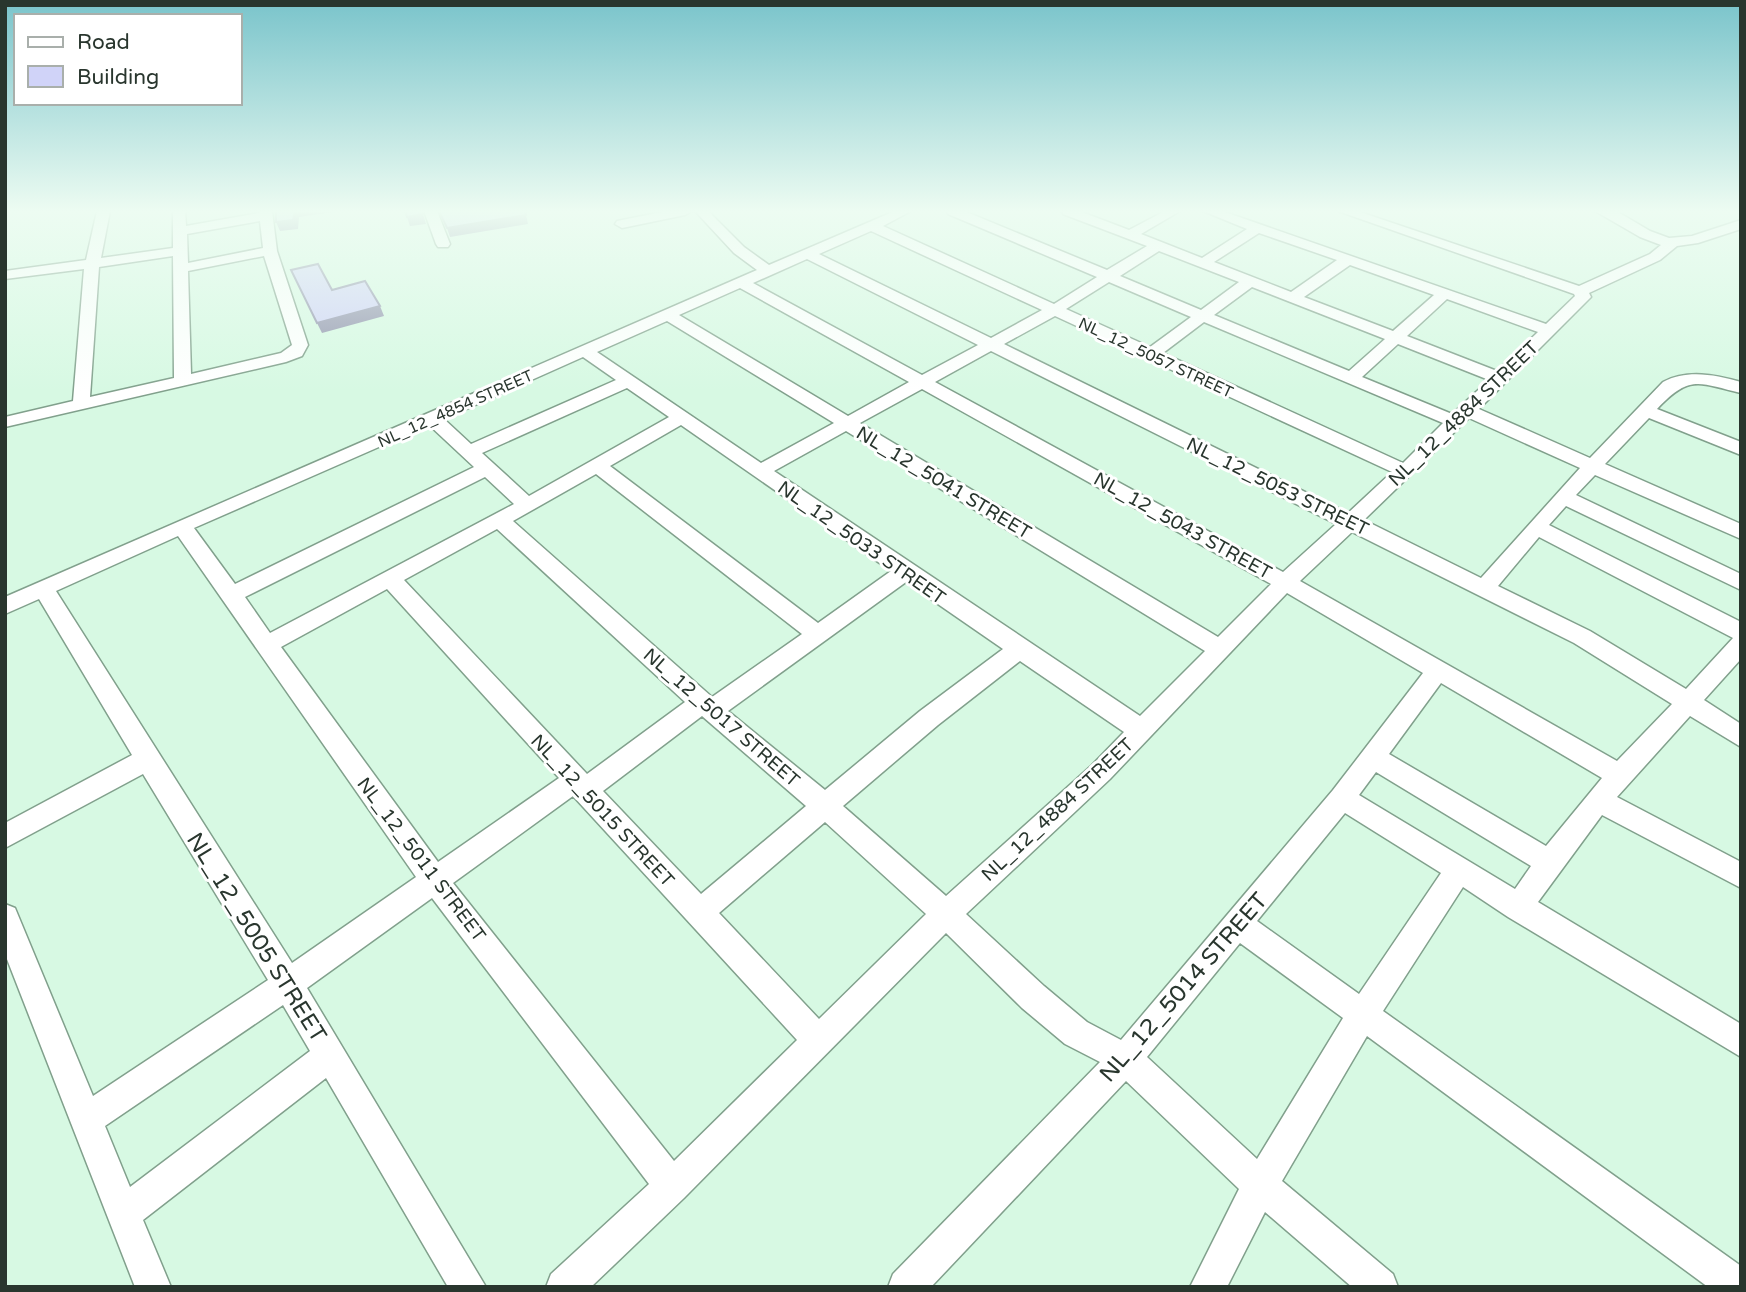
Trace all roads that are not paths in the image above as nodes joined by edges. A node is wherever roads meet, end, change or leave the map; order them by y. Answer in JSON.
{"nodes":[{"id":1,"x":37,"y":271,"type":"edge"},
{"id":2,"x":92,"y":271,"type":"edge"},
{"id":3,"x":182,"y":271,"type":"edge"},
{"id":4,"x":277,"y":271,"type":"edge"},
{"id":5,"x":763,"y":271,"type":"edge"},
{"id":6,"x":843,"y":271,"type":"edge"},
{"id":7,"x":970,"y":271,"type":"edge"},
{"id":8,"x":1096,"y":271,"type":"edge"},
{"id":9,"x":1115,"y":271,"type":"edge"},
{"id":10,"x":1223,"y":271,"type":"edge"},
{"id":11,"x":1331,"y":271,"type":"edge"},
{"id":12,"x":1378,"y":271,"type":"edge"},
{"id":13,"x":1522,"y":271,"type":"edge"},
{"id":14,"x":1623,"y":271,"type":"edge"},
{"id":15,"x":5,"y":275,"type":"edge"},
{"id":16,"x":1107,"y":276,"type":"junction"},
{"id":17,"x":740,"y":282,"type":"junction"},
{"id":18,"x":1249,"y":282,"type":"junction"},
{"id":19,"x":1580,"y":291,"type":"junction"},
{"id":20,"x":1443,"y":295,"type":"junction"},
{"id":21,"x":1293,"y":298,"type":"junction"},
{"id":22,"x":1054,"y":310,"type":"junction"},
{"id":23,"x":668,"y":315,"type":"junction"},
{"id":24,"x":1201,"y":316,"type":"junction"},
{"id":25,"x":1549,"y":330,"type":"junction"},
{"id":26,"x":1394,"y":338,"type":"junction"},
{"id":27,"x":992,"y":344,"type":"junction"},
{"id":28,"x":585,"y":351,"type":"junction"},
{"id":29,"x":296,"y":352,"type":"joint"},
{"id":30,"x":1151,"y":354,"type":"junction"},
{"id":31,"x":1351,"y":378,"type":"junction"},
{"id":32,"x":1500,"y":378,"type":"junction"},
{"id":33,"x":630,"y":380,"type":"junction"},
{"id":34,"x":183,"y":381,"type":"junction"},
{"id":35,"x":925,"y":382,"type":"junction"},
{"id":36,"x":1669,"y":386,"type":"joint"},
{"id":37,"x":1741,"y":388,"type":"edge"},
{"id":38,"x":81,"y":406,"type":"junction"},
{"id":39,"x":1645,"y":410,"type":"junction"},
{"id":40,"x":1460,"y":416,"type":"junction"},
{"id":41,"x":432,"y":418,"type":"junction"},
{"id":42,"x":681,"y":418,"type":"junction"},
{"id":43,"x":5,"y":422,"type":"edge"},
{"id":44,"x":847,"y":422,"type":"junction"},
{"id":45,"x":1741,"y":449,"type":"edge"},
{"id":46,"x":469,"y":452,"type":"junction"},
{"id":47,"x":598,"y":466,"type":"junction"},
{"id":48,"x":1591,"y":467,"type":"junction"},
{"id":49,"x":486,"y":469,"type":"junction"},
{"id":50,"x":761,"y":471,"type":"junction"},
{"id":51,"x":1405,"y":471,"type":"junction"},
{"id":52,"x":1563,"y":497,"type":"junction"},
{"id":53,"x":527,"y":505,"type":"junction"},
{"id":54,"x":498,"y":519,"type":"junction"},
{"id":55,"x":1349,"y":522,"type":"junction"},
{"id":56,"x":182,"y":526,"type":"junction"},
{"id":57,"x":1538,"y":528,"type":"junction"},
{"id":58,"x":1741,"y":532,"type":"edge"},
{"id":59,"x":905,"y":572,"type":"junction"},
{"id":60,"x":390,"y":579,"type":"junction"},
{"id":61,"x":1285,"y":582,"type":"junction"},
{"id":62,"x":1741,"y":583,"type":"edge"},
{"id":63,"x":1484,"y":588,"type":"junction"},
{"id":64,"x":44,"y":589,"type":"junction"},
{"id":65,"x":231,"y":595,"type":"junction"},
{"id":66,"x":5,"y":606,"type":"edge"},
{"id":67,"x":1741,"y":632,"type":"edge"},
{"id":68,"x":817,"y":634,"type":"junction"},
{"id":69,"x":1741,"y":643,"type":"edge"},
{"id":70,"x":266,"y":645,"type":"junction"},
{"id":71,"x":1019,"y":649,"type":"junction"},
{"id":72,"x":1220,"y":649,"type":"junction"},
{"id":73,"x":1438,"y":670,"type":"junction"},
{"id":74,"x":1688,"y":704,"type":"junction"},
{"id":75,"x":707,"y":706,"type":"junction"},
{"id":76,"x":1141,"y":730,"type":"junction"},
{"id":77,"x":1741,"y":737,"type":"edge"},
{"id":78,"x":1371,"y":756,"type":"junction"},
{"id":79,"x":147,"y":759,"type":"junction"},
{"id":80,"x":1621,"y":776,"type":"junction"},
{"id":81,"x":579,"y":786,"type":"junction"},
{"id":82,"x":1342,"y":798,"type":"junction"},
{"id":83,"x":1599,"y":800,"type":"junction"},
{"id":84,"x":825,"y":806,"type":"junction"},
{"id":85,"x":5,"y":836,"type":"edge"},
{"id":86,"x":1549,"y":862,"type":"junction"},
{"id":87,"x":1458,"y":871,"type":"junction"},
{"id":88,"x":1741,"y":876,"type":"edge"},
{"id":89,"x":435,"y":881,"type":"junction"},
{"id":90,"x":1518,"y":908,"type":"junction"},
{"id":91,"x":700,"y":912,"type":"junction"},
{"id":92,"x":946,"y":914,"type":"junction"},
{"id":93,"x":5,"y":917,"type":"edge"},
{"id":94,"x":1239,"y":925,"type":"junction"},
{"id":95,"x":288,"y":984,"type":"junction"},
{"id":96,"x":1364,"y":1013,"type":"junction"},
{"id":97,"x":818,"y":1040,"type":"junction"},
{"id":98,"x":1741,"y":1042,"type":"edge"},
{"id":99,"x":330,"y":1055,"type":"junction"},
{"id":100,"x":1125,"y":1059,"type":"junction"},
{"id":101,"x":86,"y":1120,"type":"junction"},
{"id":102,"x":1261,"y":1185,"type":"junction"},
{"id":103,"x":672,"y":1186,"type":"junction"},
{"id":104,"x":125,"y":1212,"type":"junction"},
{"id":105,"x":153,"y":1287,"type":"edge"},
{"id":106,"x":468,"y":1287,"type":"edge"},
{"id":107,"x":564,"y":1287,"type":"edge"},
{"id":108,"x":906,"y":1287,"type":"edge"},
{"id":109,"x":1208,"y":1287,"type":"edge"},
{"id":110,"x":1380,"y":1287,"type":"edge"},
{"id":111,"x":1739,"y":1287,"type":"edge"}],
"edges":[{"from":1,"to":15,"type":"street"},
{"from":2,"to":38,"type":"street"},
{"from":3,"to":34,"type":"street"},
{"from":4,"to":29,"type":"street"},
{"from":5,"to":17,"type":"street","name":"NL_12_4854 STREET"},
{"from":6,"to":27,"type":"street","name":"NL_12_5053 STREET"},
{"from":7,"to":22,"type":"street","name":"NL_12_5057 STREET"},
{"from":8,"to":16,"type":"street"},
{"from":9,"to":16,"type":"street"},
{"from":10,"to":18,"type":"street"},
{"from":11,"to":21,"type":"street"},
{"from":12,"to":20,"type":"street"},
{"from":13,"to":19,"type":"street"},
{"from":14,"to":19,"type":"street"},
{"from":16,"to":22,"type":"street"},
{"from":16,"to":24,"type":"street"},
{"from":17,"to":23,"type":"street","name":"NL_12_4854 STREET"},
{"from":17,"to":35,"type":"street","name":"NL_12_5043 STREET"},
{"from":18,"to":21,"type":"street"},
{"from":18,"to":24,"type":"street"},
{"from":19,"to":25,"type":"street","name":"NL_12_4884 STREET"},
{"from":20,"to":25,"type":"street"},
{"from":20,"to":26,"type":"street"},
{"from":21,"to":26,"type":"street"},
{"from":22,"to":27,"type":"street"},
{"from":22,"to":30,"type":"street","name":"NL_12_5057 STREET"},
{"from":23,"to":28,"type":"street","name":"NL_12_4854 STREET"},
{"from":23,"to":44,"type":"street","name":"NL_12_5041 STREET"},
{"from":24,"to":30,"type":"street"},
{"from":24,"to":31,"type":"street"},
{"from":25,"to":32,"type":"street","name":"NL_12_4884 STREET"},
{"from":26,"to":31,"type":"street"},
{"from":26,"to":32,"type":"street"},
{"from":27,"to":35,"type":"street"},
{"from":27,"to":55,"type":"street","name":"NL_12_5053 STREET"},
{"from":28,"to":33,"type":"street","name":"NL_12_5033 STREET"},
{"from":28,"to":41,"type":"street","name":"NL_12_4854 STREET"},
{"from":29,"to":34,"type":"street"},
{"from":30,"to":51,"type":"street","name":"NL_12_5057 STREET"},
{"from":31,"to":40,"type":"street"},
{"from":32,"to":40,"type":"street","name":"NL_12_4884 STREET"},
{"from":33,"to":42,"type":"street","name":"NL_12_5033 STREET"},
{"from":33,"to":46,"type":"street"},
{"from":34,"to":38,"type":"street"},
{"from":35,"to":44,"type":"street"},
{"from":35,"to":61,"type":"street","name":"NL_12_5043 STREET"},
{"from":36,"to":37,"type":"street"},
{"from":36,"to":39,"type":"street"},
{"from":38,"to":43,"type":"street"},
{"from":39,"to":45,"type":"street"},
{"from":39,"to":48,"type":"street"},
{"from":40,"to":48,"type":"street"},
{"from":40,"to":51,"type":"street","name":"NL_12_4884 STREET"},
{"from":41,"to":46,"type":"street"},
{"from":41,"to":56,"type":"street","name":"NL_12_4854 STREET"},
{"from":42,"to":47,"type":"street"},
{"from":42,"to":50,"type":"street","name":"NL_12_5033 STREET"},
{"from":44,"to":50,"type":"street"},
{"from":44,"to":72,"type":"street","name":"NL_12_5041 STREET"},
{"from":46,"to":49,"type":"street"},
{"from":47,"to":53,"type":"street"},
{"from":47,"to":68,"type":"street"},
{"from":48,"to":52,"type":"street"},
{"from":48,"to":58,"type":"street"},
{"from":49,"to":53,"type":"street"},
{"from":49,"to":65,"type":"street"},
{"from":50,"to":59,"type":"street","name":"NL_12_5033 STREET"},
{"from":51,"to":55,"type":"street","name":"NL_12_4884 STREET"},
{"from":52,"to":57,"type":"street"},
{"from":52,"to":62,"type":"street"},
{"from":53,"to":54,"type":"street"},
{"from":54,"to":60,"type":"street"},
{"from":54,"to":75,"type":"street","name":"NL_12_5017 STREET"},
{"from":55,"to":61,"type":"street","name":"NL_12_4884 STREET"},
{"from":55,"to":63,"type":"street","name":"NL_12_5053 STREET"},
{"from":56,"to":64,"type":"street","name":"NL_12_4854 STREET"},
{"from":56,"to":65,"type":"street","name":"NL_12_5011 STREET"},
{"from":57,"to":63,"type":"street"},
{"from":57,"to":67,"type":"street"},
{"from":59,"to":68,"type":"street"},
{"from":59,"to":71,"type":"street","name":"NL_12_5033 STREET"},
{"from":60,"to":70,"type":"street"},
{"from":60,"to":81,"type":"street","name":"NL_12_5015 STREET"},
{"from":61,"to":72,"type":"street","name":"NL_12_4884 STREET"},
{"from":61,"to":73,"type":"street","name":"NL_12_5043 STREET"},
{"from":63,"to":74,"type":"street","name":"NL_12_5053 STREET"},
{"from":64,"to":66,"type":"street","name":"NL_12_4854 STREET"},
{"from":64,"to":79,"type":"street","name":"NL_12_5005 STREET"},
{"from":65,"to":70,"type":"street","name":"NL_12_5011 STREET"},
{"from":68,"to":75,"type":"street"},
{"from":69,"to":74,"type":"street"},
{"from":70,"to":89,"type":"street","name":"NL_12_5011 STREET"},
{"from":71,"to":76,"type":"street","name":"NL_12_5033 STREET"},
{"from":71,"to":84,"type":"street"},
{"from":72,"to":76,"type":"street","name":"NL_12_4884 STREET"},
{"from":73,"to":78,"type":"street","name":"NL_12_5014 STREET"},
{"from":73,"to":80,"type":"street","name":"NL_12_5043 STREET"},
{"from":74,"to":77,"type":"street","name":"NL_12_5053 STREET"},
{"from":74,"to":80,"type":"street"},
{"from":75,"to":81,"type":"street"},
{"from":75,"to":84,"type":"street","name":"NL_12_5017 STREET"},
{"from":76,"to":92,"type":"street","name":"NL_12_4884 STREET"},
{"from":78,"to":82,"type":"street","name":"NL_12_5014 STREET"},
{"from":78,"to":86,"type":"street"},
{"from":79,"to":85,"type":"street"},
{"from":79,"to":95,"type":"street","name":"NL_12_5005 STREET"},
{"from":80,"to":83,"type":"street"},
{"from":81,"to":89,"type":"street"},
{"from":81,"to":91,"type":"street","name":"NL_12_5015 STREET"},
{"from":82,"to":87,"type":"street"},
{"from":82,"to":94,"type":"street","name":"NL_12_5014 STREET"},
{"from":83,"to":86,"type":"street"},
{"from":83,"to":88,"type":"street"},
{"from":84,"to":91,"type":"street"},
{"from":84,"to":92,"type":"street","name":"NL_12_5017 STREET"},
{"from":86,"to":90,"type":"street"},
{"from":87,"to":90,"type":"street"},
{"from":87,"to":96,"type":"street"},
{"from":89,"to":95,"type":"street"},
{"from":89,"to":103,"type":"street","name":"NL_12_5011 STREET"},
{"from":90,"to":98,"type":"street"},
{"from":91,"to":97,"type":"street","name":"NL_12_5015 STREET"},
{"from":92,"to":97,"type":"street","name":"NL_12_4884 STREET"},
{"from":92,"to":100,"type":"street","name":"NL_12_5017 STREET"},
{"from":93,"to":101,"type":"street"},
{"from":94,"to":96,"type":"street"},
{"from":94,"to":100,"type":"street","name":"NL_12_5014 STREET"},
{"from":95,"to":99,"type":"street","name":"NL_12_5005 STREET"},
{"from":95,"to":101,"type":"street"},
{"from":96,"to":102,"type":"street"},
{"from":96,"to":111,"type":"street"},
{"from":97,"to":103,"type":"street","name":"NL_12_4884 STREET"},
{"from":99,"to":104,"type":"street"},
{"from":99,"to":106,"type":"street","name":"NL_12_5005 STREET"},
{"from":100,"to":102,"type":"street","name":"NL_12_5017 STREET"},
{"from":100,"to":108,"type":"street","name":"NL_12_5014 STREET"},
{"from":101,"to":104,"type":"street"},
{"from":102,"to":109,"type":"street"},
{"from":102,"to":110,"type":"street","name":"NL_12_5017 STREET"},
{"from":103,"to":107,"type":"street","name":"NL_12_4884 STREET"},
{"from":104,"to":105,"type":"street"}]}
